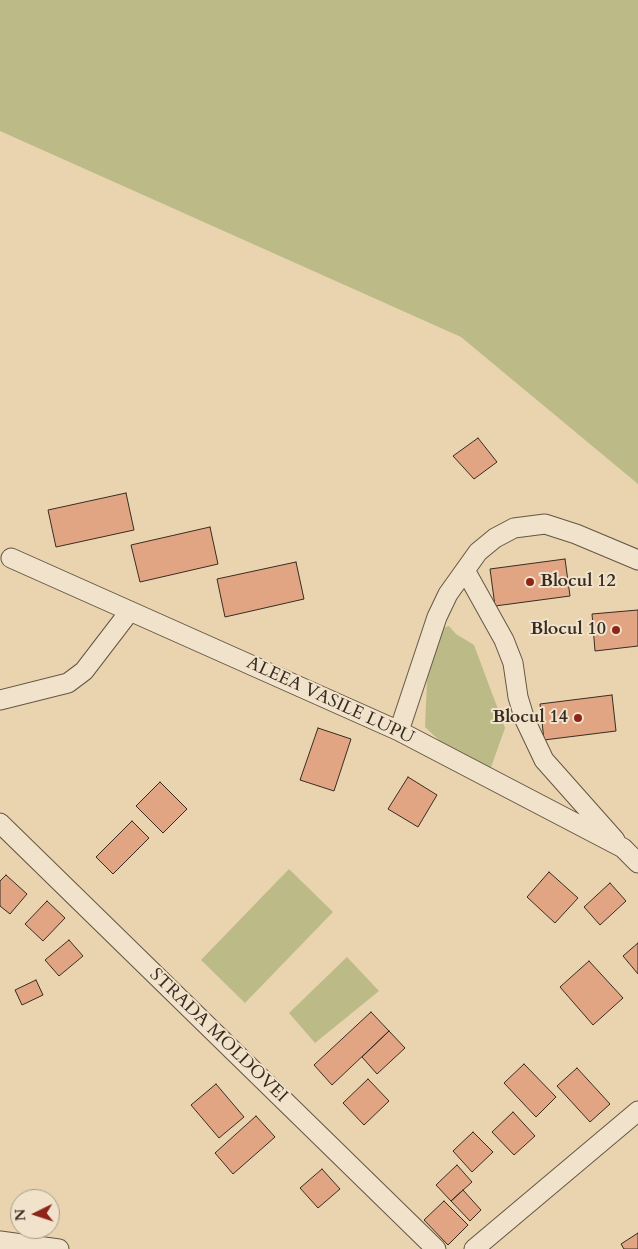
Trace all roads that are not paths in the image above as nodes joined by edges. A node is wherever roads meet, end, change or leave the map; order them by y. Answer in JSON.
{"nodes":[{"id":1,"x":11,"y":558,"type":"dead end"},
{"id":2,"x":638,"y":560,"type":"edge"},
{"id":3,"x":465,"y":570,"type":"junction"},
{"id":4,"x":130,"y":611,"type":"junction"},
{"id":5,"x":0,"y":700,"type":"edge"},
{"id":6,"x":399,"y":731,"type":"junction"},
{"id":7,"x":0,"y":824,"type":"edge"},
{"id":8,"x":623,"y":848,"type":"junction"},
{"id":9,"x":638,"y":863,"type":"edge"},
{"id":10,"x":638,"y":1111,"type":"edge"},
{"id":11,"x":0,"y":1241,"type":"edge"},
{"id":12,"x":59,"y":1249,"type":"edge"},
{"id":13,"x":436,"y":1249,"type":"edge"},
{"id":14,"x":474,"y":1249,"type":"edge"}],
"edges":[{"from":1,"to":4,"type":"street","name":"ALEEA VASILE LUPU"},
{"from":2,"to":3,"type":"street"},
{"from":3,"to":6,"type":"street"},
{"from":3,"to":8,"type":"street"},
{"from":4,"to":5,"type":"street"},
{"from":4,"to":6,"type":"street","name":"ALEEA VASILE LUPU"},
{"from":6,"to":8,"type":"street","name":"ALEEA VASILE LUPU"},
{"from":7,"to":13,"type":"street","name":"STRADA MOLDOVEI"},
{"from":8,"to":9,"type":"street","name":"ALEEA VASILE LUPU"},
{"from":10,"to":14,"type":"street"},
{"from":11,"to":12,"type":"street"}]}
